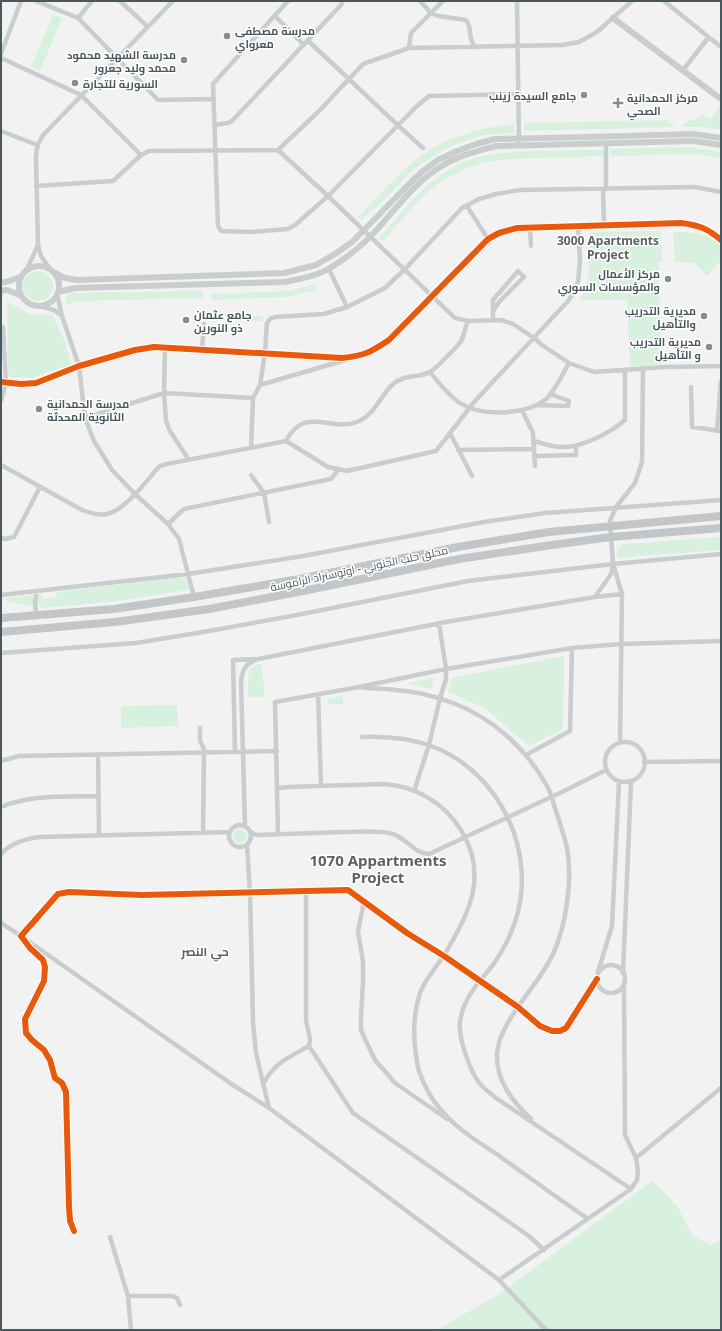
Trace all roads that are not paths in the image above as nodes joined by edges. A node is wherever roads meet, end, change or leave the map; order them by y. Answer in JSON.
{"nodes":[{"id":1,"x":21,"y":1,"type":"edge"},
{"id":2,"x":36,"y":1,"type":"edge"},
{"id":3,"x":92,"y":1,"type":"edge"},
{"id":4,"x":120,"y":1,"type":"edge"},
{"id":5,"x":173,"y":1,"type":"edge"},
{"id":6,"x":288,"y":1,"type":"edge"},
{"id":7,"x":343,"y":1,"type":"edge"},
{"id":8,"x":420,"y":1,"type":"edge"},
{"id":9,"x":443,"y":1,"type":"edge"},
{"id":10,"x":517,"y":1,"type":"edge"},
{"id":11,"x":632,"y":1,"type":"edge"},
{"id":12,"x":664,"y":1,"type":"edge"},
{"id":13,"x":431,"y":13,"type":"junction"},
{"id":14,"x":275,"y":16,"type":"junction"},
{"id":15,"x":78,"y":18,"type":"junction"},
{"id":16,"x":613,"y":18,"type":"junction"},
{"id":17,"x":148,"y":27,"type":"junction"},
{"id":18,"x":708,"y":38,"type":"junction"},
{"id":19,"x":308,"y":40,"type":"junction"},
{"id":20,"x":304,"y":45,"type":"junction"},
{"id":21,"x":518,"y":46,"type":"junction"},
{"id":22,"x":475,"y":47,"type":"junction"},
{"id":23,"x":721,"y":47,"type":"edge"},
{"id":24,"x":409,"y":48,"type":"junction"},
{"id":25,"x":1,"y":54,"type":"edge"},
{"id":26,"x":1,"y":58,"type":"edge"},
{"id":27,"x":118,"y":58,"type":"junction"},
{"id":28,"x":683,"y":70,"type":"junction"},
{"id":29,"x":349,"y":78,"type":"junction"},
{"id":30,"x":519,"y":94,"type":"junction"},
{"id":31,"x":81,"y":95,"type":"junction"},
{"id":32,"x":214,"y":99,"type":"junction"},
{"id":33,"x":721,"y":99,"type":"edge"},
{"id":34,"x":215,"y":125,"type":"junction"},
{"id":35,"x":397,"y":126,"type":"junction"},
{"id":36,"x":1,"y":131,"type":"edge"},
{"id":37,"x":670,"y":135,"type":"junction"},
{"id":38,"x":625,"y":136,"type":"junction"},
{"id":39,"x":519,"y":138,"type":"junction"},
{"id":40,"x":721,"y":138,"type":"edge"},
{"id":41,"x":671,"y":142,"type":"junction"},
{"id":42,"x":625,"y":143,"type":"junction"},
{"id":43,"x":606,"y":144,"type":"junction"},
{"id":44,"x":38,"y":145,"type":"junction"},
{"id":45,"x":721,"y":145,"type":"edge"},
{"id":46,"x":519,"y":146,"type":"junction"},
{"id":47,"x":423,"y":148,"type":"dead end"},
{"id":48,"x":278,"y":150,"type":"junction"},
{"id":49,"x":217,"y":151,"type":"junction"},
{"id":50,"x":141,"y":155,"type":"junction"},
{"id":51,"x":36,"y":186,"type":"junction"},
{"id":52,"x":605,"y":189,"type":"junction"},
{"id":53,"x":721,"y":192,"type":"edge"},
{"id":54,"x":328,"y":196,"type":"junction"},
{"id":55,"x":467,"y":206,"type":"junction"},
{"id":56,"x":578,"y":226,"type":"junction"},
{"id":57,"x":604,"y":226,"type":"junction"},
{"id":58,"x":530,"y":228,"type":"junction"},
{"id":59,"x":364,"y":230,"type":"junction"},
{"id":60,"x":721,"y":232,"type":"edge"},
{"id":61,"x":370,"y":236,"type":"junction"},
{"id":62,"x":719,"y":238,"type":"edge"},
{"id":63,"x":488,"y":239,"type":"junction"},
{"id":64,"x":38,"y":245,"type":"junction"},
{"id":65,"x":530,"y":246,"type":"dead end"},
{"id":66,"x":329,"y":268,"type":"junction"},
{"id":67,"x":27,"y":269,"type":"junction"},
{"id":68,"x":405,"y":269,"type":"junction"},
{"id":69,"x":52,"y":271,"type":"junction"},
{"id":70,"x":238,"y":275,"type":"junction"},
{"id":71,"x":20,"y":277,"type":"junction"},
{"id":72,"x":1,"y":282,"type":"edge"},
{"id":73,"x":238,"y":283,"type":"junction"},
{"id":74,"x":1,"y":290,"type":"edge"},
{"id":75,"x":58,"y":293,"type":"junction"},
{"id":76,"x":20,"y":295,"type":"junction"},
{"id":77,"x":432,"y":296,"type":"junction"},
{"id":78,"x":40,"y":306,"type":"junction"},
{"id":79,"x":347,"y":307,"type":"junction"},
{"id":80,"x":493,"y":311,"type":"junction"},
{"id":81,"x":62,"y":316,"type":"junction"},
{"id":82,"x":493,"y":320,"type":"junction"},
{"id":83,"x":468,"y":321,"type":"junction"},
{"id":84,"x":204,"y":324,"type":"dead end"},
{"id":85,"x":1,"y":327,"type":"edge"},
{"id":86,"x":534,"y":338,"type":"junction"},
{"id":87,"x":165,"y":348,"type":"junction"},
{"id":88,"x":202,"y":350,"type":"junction"},
{"id":89,"x":265,"y":354,"type":"junction"},
{"id":90,"x":359,"y":356,"type":"junction"},
{"id":91,"x":568,"y":363,"type":"junction"},
{"id":92,"x":79,"y":366,"type":"junction"},
{"id":93,"x":721,"y":366,"type":"edge"},
{"id":94,"x":625,"y":370,"type":"junction"},
{"id":95,"x":643,"y":370,"type":"junction"},
{"id":96,"x":430,"y":372,"type":"junction"},
{"id":97,"x":721,"y":381,"type":"edge"},
{"id":98,"x":4,"y":383,"type":"edge"},
{"id":99,"x":260,"y":385,"type":"junction"},
{"id":100,"x":691,"y":388,"type":"dead end"},
{"id":101,"x":164,"y":393,"type":"junction"},
{"id":102,"x":550,"y":394,"type":"junction"},
{"id":103,"x":253,"y":398,"type":"junction"},
{"id":104,"x":1,"y":401,"type":"edge"},
{"id":105,"x":535,"y":405,"type":"junction"},
{"id":106,"x":470,"y":408,"type":"junction"},
{"id":107,"x":522,"y":410,"type":"junction"},
{"id":108,"x":85,"y":418,"type":"junction"},
{"id":109,"x":719,"y":431,"type":"edge"},
{"id":110,"x":450,"y":433,"type":"junction"},
{"id":111,"x":286,"y":441,"type":"junction"},
{"id":112,"x":534,"y":441,"type":"junction"},
{"id":113,"x":576,"y":446,"type":"junction"},
{"id":114,"x":251,"y":448,"type":"junction"},
{"id":115,"x":534,"y":449,"type":"junction"},
{"id":116,"x":458,"y":450,"type":"junction"},
{"id":117,"x":534,"y":456,"type":"junction"},
{"id":118,"x":189,"y":460,"type":"junction"},
{"id":119,"x":1,"y":465,"type":"edge"},
{"id":120,"x":535,"y":466,"type":"dead end"},
{"id":121,"x":339,"y":469,"type":"junction"},
{"id":122,"x":251,"y":474,"type":"dead end"},
{"id":123,"x":472,"y":476,"type":"dead end"},
{"id":124,"x":40,"y":487,"type":"junction"},
{"id":125,"x":264,"y":493,"type":"junction"},
{"id":126,"x":136,"y":495,"type":"junction"},
{"id":127,"x":721,"y":500,"type":"edge"},
{"id":128,"x":616,"y":507,"type":"junction"},
{"id":129,"x":721,"y":516,"type":"edge"},
{"id":130,"x":269,"y":522,"type":"dead end"},
{"id":131,"x":168,"y":524,"type":"junction"},
{"id":132,"x":610,"y":526,"type":"junction"},
{"id":133,"x":721,"y":528,"type":"edge"},
{"id":134,"x":611,"y":537,"type":"junction"},
{"id":135,"x":1,"y":538,"type":"edge"},
{"id":136,"x":721,"y":554,"type":"edge"},
{"id":137,"x":613,"y":564,"type":"junction"},
{"id":138,"x":188,"y":574,"type":"junction"},
{"id":139,"x":37,"y":591,"type":"junction"},
{"id":140,"x":622,"y":594,"type":"junction"},
{"id":141,"x":1,"y":595,"type":"edge"},
{"id":142,"x":194,"y":597,"type":"junction"},
{"id":143,"x":595,"y":597,"type":"junction"},
{"id":144,"x":36,"y":612,"type":"dead end"},
{"id":145,"x":1,"y":618,"type":"edge"},
{"id":146,"x":439,"y":623,"type":"junction"},
{"id":147,"x":1,"y":632,"type":"edge"},
{"id":148,"x":721,"y":641,"type":"edge"},
{"id":149,"x":621,"y":644,"type":"junction"},
{"id":150,"x":572,"y":648,"type":"junction"},
{"id":151,"x":1,"y":653,"type":"edge"},
{"id":152,"x":258,"y":659,"type":"junction"},
{"id":153,"x":446,"y":669,"type":"junction"},
{"id":154,"x":359,"y":687,"type":"junction"},
{"id":155,"x":318,"y":694,"type":"junction"},
{"id":156,"x":440,"y":698,"type":"junction"},
{"id":157,"x":200,"y":728,"type":"dead end"},
{"id":158,"x":362,"y":737,"type":"dead end"},
{"id":159,"x":620,"y":742,"type":"junction"},
{"id":160,"x":429,"y":745,"type":"junction"},
{"id":161,"x":277,"y":751,"type":"junction"},
{"id":162,"x":204,"y":752,"type":"junction"},
{"id":163,"x":235,"y":752,"type":"junction"},
{"id":164,"x":243,"y":752,"type":"junction"},
{"id":165,"x":98,"y":754,"type":"junction"},
{"id":166,"x":526,"y":755,"type":"junction"},
{"id":167,"x":1,"y":761,"type":"edge"},
{"id":168,"x":721,"y":761,"type":"edge"},
{"id":169,"x":644,"y":762,"type":"junction"},
{"id":170,"x":606,"y":770,"type":"junction"},
{"id":171,"x":619,"y":782,"type":"junction"},
{"id":172,"x":631,"y":782,"type":"junction"},
{"id":173,"x":321,"y":785,"type":"junction"},
{"id":174,"x":277,"y":788,"type":"junction"},
{"id":175,"x":414,"y":791,"type":"junction"},
{"id":176,"x":99,"y":796,"type":"junction"},
{"id":177,"x":552,"y":797,"type":"junction"},
{"id":178,"x":1,"y":807,"type":"edge"},
{"id":179,"x":508,"y":817,"type":"junction"},
{"id":180,"x":245,"y":826,"type":"junction"},
{"id":181,"x":230,"y":832,"type":"junction"},
{"id":182,"x":250,"y":832,"type":"junction"},
{"id":183,"x":202,"y":833,"type":"junction"},
{"id":184,"x":278,"y":834,"type":"junction"},
{"id":185,"x":99,"y":835,"type":"junction"},
{"id":186,"x":464,"y":837,"type":"junction"},
{"id":187,"x":247,"y":845,"type":"junction"},
{"id":188,"x":1,"y":854,"type":"edge"},
{"id":189,"x":306,"y":891,"type":"junction"},
{"id":190,"x":250,"y":892,"type":"junction"},
{"id":191,"x":364,"y":902,"type":"junction"},
{"id":192,"x":1,"y":923,"type":"edge"},
{"id":193,"x":21,"y":936,"type":"junction"},
{"id":194,"x":444,"y":956,"type":"junction"},
{"id":195,"x":598,"y":972,"type":"junction"},
{"id":196,"x":624,"y":974,"type":"junction"},
{"id":197,"x":597,"y":979,"type":"junction"},
{"id":198,"x":479,"y":981,"type":"junction"},
{"id":199,"x":624,"y":983,"type":"junction"},
{"id":200,"x":518,"y":1007,"type":"junction"},
{"id":201,"x":309,"y":1046,"type":"junction"},
{"id":202,"x":263,"y":1084,"type":"junction"},
{"id":203,"x":721,"y":1088,"type":"edge"},
{"id":204,"x":269,"y":1108,"type":"junction"},
{"id":205,"x":540,"y":1127,"type":"junction"},
{"id":206,"x":462,"y":1130,"type":"junction"},
{"id":207,"x":636,"y":1158,"type":"junction"},
{"id":208,"x":631,"y":1189,"type":"junction"},
{"id":209,"x":588,"y":1220,"type":"junction"},
{"id":210,"x":74,"y":1231,"type":"dead end"},
{"id":211,"x":110,"y":1237,"type":"dead end"},
{"id":212,"x":544,"y":1250,"type":"junction"},
{"id":213,"x":499,"y":1280,"type":"junction"},
{"id":214,"x":128,"y":1296,"type":"junction"},
{"id":215,"x":180,"y":1305,"type":"dead end"},
{"id":216,"x":131,"y":1330,"type":"edge"},
{"id":217,"x":546,"y":1330,"type":"edge"}],
"edges":[{"from":1,"to":25,"type":"street"},
{"from":2,"to":15,"type":"street"},
{"from":3,"to":15,"type":"street"},
{"from":4,"to":17,"type":"street"},
{"from":5,"to":17,"type":"street"},
{"from":6,"to":14,"type":"street"},
{"from":7,"to":19,"type":"street"},
{"from":8,"to":13,"type":"street"},
{"from":9,"to":13,"type":"street"},
{"from":10,"to":21,"type":"street"},
{"from":11,"to":16,"type":"street"},
{"from":12,"to":18,"type":"street"},
{"from":13,"to":22,"type":"street"},
{"from":13,"to":24,"type":"street"},
{"from":14,"to":20,"type":"street"},
{"from":14,"to":32,"type":"street"},
{"from":15,"to":27,"type":"street"},
{"from":16,"to":21,"type":"street"},
{"from":16,"to":28,"type":"street"},
{"from":17,"to":27,"type":"street"},
{"from":18,"to":23,"type":"street"},
{"from":18,"to":28,"type":"street"},
{"from":19,"to":20,"type":"street"},
{"from":19,"to":29,"type":"street"},
{"from":20,"to":34,"type":"street"},
{"from":21,"to":22,"type":"street"},
{"from":21,"to":30,"type":"street"},
{"from":22,"to":24,"type":"street"},
{"from":24,"to":29,"type":"street"},
{"from":26,"to":31,"type":"street"},
{"from":27,"to":31,"type":"street"},
{"from":27,"to":32,"type":"street"},
{"from":28,"to":33,"type":"street"},
{"from":29,"to":35,"type":"street"},
{"from":29,"to":48,"type":"street"},
{"from":30,"to":35,"type":"street"},
{"from":30,"to":39,"type":"street"},
{"from":31,"to":44,"type":"street"},
{"from":31,"to":50,"type":"street"},
{"from":32,"to":34,"type":"street"},
{"from":34,"to":49,"type":"street"},
{"from":35,"to":47,"type":"street"},
{"from":35,"to":54,"type":"street"},
{"from":36,"to":44,"type":"street"},
{"from":37,"to":38,"type":"street"},
{"from":37,"to":40,"type":"street"},
{"from":37,"to":41,"type":"street"},
{"from":38,"to":39,"type":"street"},
{"from":38,"to":42,"type":"street"},
{"from":39,"to":46,"type":"street"},
{"from":39,"to":59,"type":"street"},
{"from":41,"to":42,"type":"street"},
{"from":41,"to":45,"type":"street"},
{"from":42,"to":43,"type":"street"},
{"from":43,"to":46,"type":"street"},
{"from":43,"to":52,"type":"street"},
{"from":44,"to":51,"type":"street"},
{"from":46,"to":61,"type":"street"},
{"from":48,"to":49,"type":"street"},
{"from":48,"to":54,"type":"street"},
{"from":49,"to":50,"type":"street"},
{"from":49,"to":54,"type":"street"},
{"from":50,"to":51,"type":"street"},
{"from":51,"to":64,"type":"street"},
{"from":52,"to":53,"type":"street"},
{"from":52,"to":55,"type":"street"},
{"from":52,"to":57,"type":"street"},
{"from":54,"to":59,"type":"street"},
{"from":55,"to":63,"type":"street"},
{"from":55,"to":68,"type":"street"},
{"from":56,"to":57,"type":"street"},
{"from":56,"to":58,"type":"street"},
{"from":56,"to":86,"type":"street"},
{"from":57,"to":62,"type":"street"},
{"from":58,"to":63,"type":"street"},
{"from":58,"to":65,"type":"street"},
{"from":59,"to":61,"type":"street"},
{"from":59,"to":70,"type":"street"},
{"from":60,"to":62,"type":"street"},
{"from":61,"to":66,"type":"street"},
{"from":61,"to":68,"type":"street"},
{"from":63,"to":77,"type":"street"},
{"from":64,"to":67,"type":"street"},
{"from":64,"to":69,"type":"street"},
{"from":66,"to":73,"type":"street"},
{"from":66,"to":79,"type":"street"},
{"from":67,"to":69,"type":"street"},
{"from":67,"to":71,"type":"street"},
{"from":68,"to":77,"type":"street"},
{"from":68,"to":79,"type":"street"},
{"from":69,"to":70,"type":"street"},
{"from":69,"to":75,"type":"street"},
{"from":70,"to":73,"type":"street"},
{"from":71,"to":72,"type":"street"},
{"from":71,"to":76,"type":"street"},
{"from":73,"to":75,"type":"street"},
{"from":74,"to":76,"type":"street"},
{"from":75,"to":78,"type":"street"},
{"from":75,"to":81,"type":"street"},
{"from":76,"to":78,"type":"street"},
{"from":77,"to":83,"type":"street"},
{"from":77,"to":90,"type":"street"},
{"from":78,"to":81,"type":"street"},
{"from":79,"to":89,"type":"street"},
{"from":80,"to":80,"type":"street"},
{"from":80,"to":82,"type":"street"},
{"from":81,"to":92,"type":"street"},
{"from":82,"to":83,"type":"street"},
{"from":82,"to":86,"type":"street"},
{"from":83,"to":96,"type":"street"},
{"from":84,"to":88,"type":"street"},
{"from":85,"to":98,"type":"street"},
{"from":86,"to":91,"type":"street"},
{"from":86,"to":106,"type":"street"},
{"from":87,"to":88,"type":"street"},
{"from":87,"to":92,"type":"street"},
{"from":87,"to":101,"type":"street"},
{"from":88,"to":89,"type":"street"},
{"from":89,"to":90,"type":"street"},
{"from":89,"to":99,"type":"street"},
{"from":90,"to":99,"type":"street"},
{"from":91,"to":94,"type":"street"},
{"from":91,"to":102,"type":"street"},
{"from":92,"to":98,"type":"street"},
{"from":92,"to":108,"type":"street"},
{"from":93,"to":95,"type":"street"},
{"from":94,"to":95,"type":"street"},
{"from":94,"to":113,"type":"street"},
{"from":95,"to":128,"type":"street"},
{"from":96,"to":106,"type":"street"},
{"from":96,"to":111,"type":"street"},
{"from":97,"to":109,"type":"street"},
{"from":98,"to":104,"type":"street"},
{"from":99,"to":103,"type":"street"},
{"from":100,"to":109,"type":"street"},
{"from":101,"to":103,"type":"street"},
{"from":101,"to":108,"type":"street"},
{"from":101,"to":118,"type":"street"},
{"from":102,"to":105,"type":"street"},
{"from":102,"to":105,"type":"street"},
{"from":103,"to":114,"type":"street"},
{"from":105,"to":107,"type":"street"},
{"from":106,"to":107,"type":"street"},
{"from":106,"to":110,"type":"street"},
{"from":107,"to":112,"type":"street"},
{"from":108,"to":126,"type":"street"},
{"from":110,"to":116,"type":"street"},
{"from":110,"to":121,"type":"street"},
{"from":111,"to":114,"type":"street"},
{"from":111,"to":121,"type":"street"},
{"from":112,"to":113,"type":"street"},
{"from":112,"to":115,"type":"street"},
{"from":113,"to":117,"type":"street"},
{"from":114,"to":118,"type":"street"},
{"from":115,"to":116,"type":"street"},
{"from":115,"to":117,"type":"street"},
{"from":116,"to":123,"type":"street"},
{"from":117,"to":120,"type":"street"},
{"from":118,"to":126,"type":"street"},
{"from":119,"to":124,"type":"street"},
{"from":121,"to":125,"type":"street"},
{"from":122,"to":125,"type":"street"},
{"from":124,"to":126,"type":"street"},
{"from":124,"to":135,"type":"street"},
{"from":125,"to":130,"type":"street"},
{"from":125,"to":131,"type":"street"},
{"from":126,"to":131,"type":"street"},
{"from":127,"to":128,"type":"street"},
{"from":128,"to":132,"type":"street"},
{"from":128,"to":138,"type":"street"},
{"from":129,"to":132,"type":"highway","name":"محلق حلب الجنوبي - اوتوستراد الراموسة"},
{"from":131,"to":138,"type":"street"},
{"from":132,"to":134,"type":"street"},
{"from":132,"to":142,"type":"highway","name":"محلق حلب الجنوبي - اوتوستراد الراموسة"},
{"from":133,"to":134,"type":"highway","name":"محلق حلب الجنوبي - اوتوستراد الراموسة"},
{"from":134,"to":137,"type":"street"},
{"from":134,"to":147,"type":"highway","name":"محلق حلب الجنوبي - اوتوستراد الراموسة"},
{"from":136,"to":137,"type":"street"},
{"from":137,"to":140,"type":"street"},
{"from":137,"to":143,"type":"street"},
{"from":137,"to":151,"type":"street"},
{"from":138,"to":139,"type":"street"},
{"from":138,"to":142,"type":"street"},
{"from":139,"to":141,"type":"street"},
{"from":139,"to":144,"type":"street"},
{"from":140,"to":143,"type":"street"},
{"from":140,"to":149,"type":"street"},
{"from":142,"to":145,"type":"highway","name":"محلق حلب الجنوبي - اوتوستراد الراموسة"},
{"from":143,"to":146,"type":"street"},
{"from":146,"to":152,"type":"street"},
{"from":146,"to":153,"type":"street"},
{"from":148,"to":149,"type":"street"},
{"from":149,"to":150,"type":"street"},
{"from":149,"to":159,"type":"street"},
{"from":150,"to":153,"type":"street"},
{"from":150,"to":166,"type":"street"},
{"from":152,"to":163,"type":"street"},
{"from":152,"to":164,"type":"street"},
{"from":153,"to":154,"type":"street"},
{"from":153,"to":156,"type":"street"},
{"from":154,"to":155,"type":"street"},
{"from":154,"to":156,"type":"street"},
{"from":155,"to":161,"type":"street"},
{"from":155,"to":173,"type":"street"},
{"from":156,"to":160,"type":"street"},
{"from":156,"to":166,"type":"street"},
{"from":157,"to":162,"type":"street"},
{"from":158,"to":160,"type":"street"},
{"from":159,"to":169,"type":"street"},
{"from":159,"to":170,"type":"street"},
{"from":160,"to":175,"type":"street"},
{"from":160,"to":179,"type":"street"},
{"from":161,"to":164,"type":"street"},
{"from":161,"to":174,"type":"street"},
{"from":162,"to":163,"type":"street"},
{"from":162,"to":165,"type":"street"},
{"from":162,"to":183,"type":"street"},
{"from":163,"to":164,"type":"street"},
{"from":164,"to":180,"type":"street"},
{"from":165,"to":167,"type":"street"},
{"from":165,"to":176,"type":"street"},
{"from":166,"to":177,"type":"street"},
{"from":168,"to":169,"type":"street"},
{"from":169,"to":172,"type":"street"},
{"from":170,"to":171,"type":"street"},
{"from":170,"to":177,"type":"street"},
{"from":171,"to":172,"type":"street"},
{"from":171,"to":195,"type":"street"},
{"from":172,"to":196,"type":"street"},
{"from":173,"to":174,"type":"street"},
{"from":173,"to":175,"type":"street"},
{"from":174,"to":184,"type":"street"},
{"from":175,"to":186,"type":"street"},
{"from":176,"to":178,"type":"street"},
{"from":176,"to":185,"type":"street"},
{"from":177,"to":179,"type":"street"},
{"from":177,"to":200,"type":"street"},
{"from":179,"to":186,"type":"street"},
{"from":179,"to":198,"type":"street"},
{"from":180,"to":181,"type":"street"},
{"from":180,"to":182,"type":"street"},
{"from":181,"to":183,"type":"street"},
{"from":181,"to":187,"type":"street"},
{"from":182,"to":184,"type":"street"},
{"from":182,"to":187,"type":"street"},
{"from":183,"to":185,"type":"street"},
{"from":184,"to":186,"type":"street"},
{"from":185,"to":188,"type":"street"},
{"from":186,"to":194,"type":"street"},
{"from":187,"to":190,"type":"street"},
{"from":189,"to":190,"type":"street"},
{"from":189,"to":191,"type":"street"},
{"from":189,"to":201,"type":"street"},
{"from":190,"to":193,"type":"street"},
{"from":190,"to":202,"type":"street"},
{"from":191,"to":194,"type":"street"},
{"from":191,"to":206,"type":"street"},
{"from":192,"to":193,"type":"street"},
{"from":193,"to":204,"type":"street"},
{"from":193,"to":210,"type":"street"},
{"from":194,"to":198,"type":"street"},
{"from":194,"to":206,"type":"street"},
{"from":195,"to":196,"type":"street"},
{"from":195,"to":197,"type":"street"},
{"from":196,"to":199,"type":"street"},
{"from":197,"to":199,"type":"street"},
{"from":197,"to":200,"type":"street"},
{"from":198,"to":200,"type":"street"},
{"from":198,"to":205,"type":"street"},
{"from":199,"to":207,"type":"street"},
{"from":200,"to":205,"type":"street"},
{"from":201,"to":202,"type":"street"},
{"from":201,"to":212,"type":"street"},
{"from":202,"to":204,"type":"street"},
{"from":203,"to":207,"type":"street"},
{"from":204,"to":213,"type":"street"},
{"from":205,"to":208,"type":"street"},
{"from":206,"to":209,"type":"street"},
{"from":207,"to":208,"type":"street"},
{"from":208,"to":209,"type":"street"},
{"from":209,"to":212,"type":"street"},
{"from":211,"to":214,"type":"street"},
{"from":212,"to":213,"type":"street"},
{"from":213,"to":217,"type":"street"},
{"from":214,"to":215,"type":"street"},
{"from":214,"to":216,"type":"street"}]}
